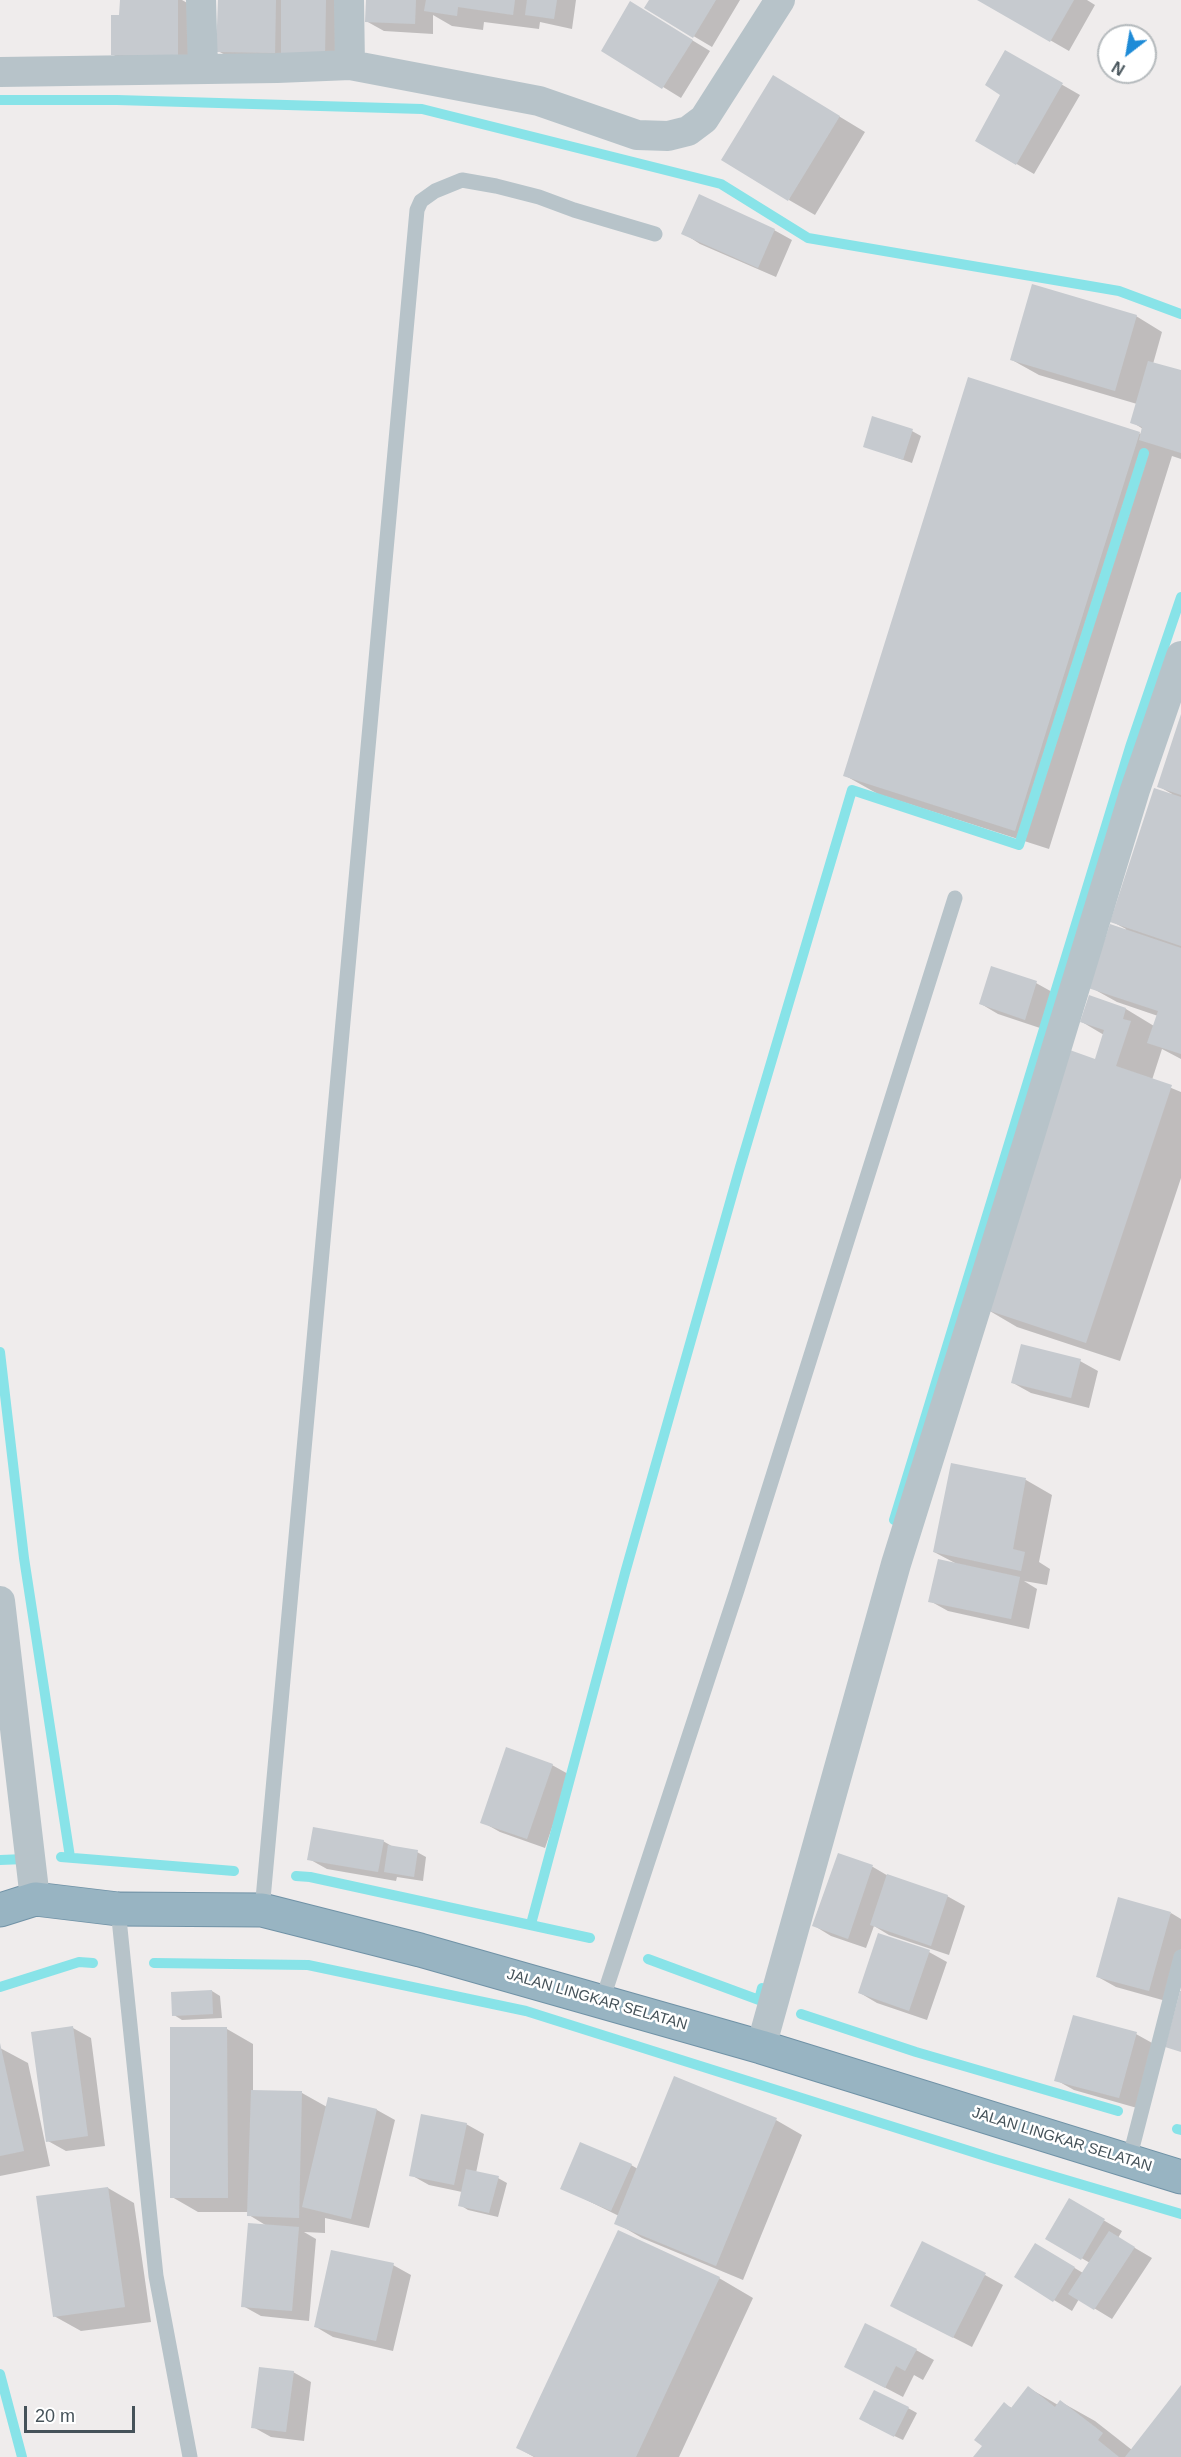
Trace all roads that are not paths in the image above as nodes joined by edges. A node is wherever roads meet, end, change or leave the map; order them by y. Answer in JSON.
{"nodes":[{"id":1,"x":201,"y":0,"type":"edge"},
{"id":2,"x":349,"y":0,"type":"edge"},
{"id":3,"x":780,"y":0,"type":"edge"},
{"id":4,"x":350,"y":64,"type":"junction"},
{"id":5,"x":203,"y":68,"type":"junction"},
{"id":6,"x":0,"y":72,"type":"edge"},
{"id":7,"x":655,"y":234,"type":"dead end"},
{"id":8,"x":1181,"y":656,"type":"edge"},
{"id":9,"x":955,"y":898,"type":"dead end"},
{"id":10,"x":0,"y":1601,"type":"edge"},
{"id":11,"x":35,"y":1899,"type":"junction"},
{"id":12,"x":118,"y":1909,"type":"junction"},
{"id":13,"x":0,"y":1910,"type":"edge"},
{"id":14,"x":262,"y":1910,"type":"junction"},
{"id":15,"x":1181,"y":1957,"type":"edge"},
{"id":16,"x":602,"y":2001,"type":"junction"},
{"id":17,"x":761,"y":2047,"type":"junction"},
{"id":18,"x":1129,"y":2160,"type":"junction"},
{"id":19,"x":1181,"y":2177,"type":"edge"},
{"id":20,"x":190,"y":2457,"type":"edge"}],
"edges":[{"from":1,"to":5,"type":"street"},
{"from":2,"to":4,"type":"street"},
{"from":3,"to":4,"type":"street"},
{"from":4,"to":5,"type":"street"},
{"from":5,"to":6,"type":"street"},
{"from":7,"to":14,"type":"lane"},
{"from":8,"to":17,"type":"street"},
{"from":9,"to":16,"type":"lane"},
{"from":10,"to":11,"type":"street"},
{"from":11,"to":12,"type":"highway","name":"JALAN LINGKAR SELATAN"},
{"from":11,"to":13,"type":"highway","name":"JALAN LINGKAR SELATAN"},
{"from":12,"to":14,"type":"highway","name":"JALAN LINGKAR SELATAN"},
{"from":12,"to":20,"type":"lane"},
{"from":14,"to":16,"type":"highway","name":"JALAN LINGKAR SELATAN"},
{"from":15,"to":18,"type":"lane"},
{"from":16,"to":17,"type":"highway","name":"JALAN LINGKAR SELATAN"},
{"from":17,"to":18,"type":"highway","name":"JALAN LINGKAR SELATAN"},
{"from":18,"to":19,"type":"highway","name":"JALAN LINGKAR SELATAN"}]}
